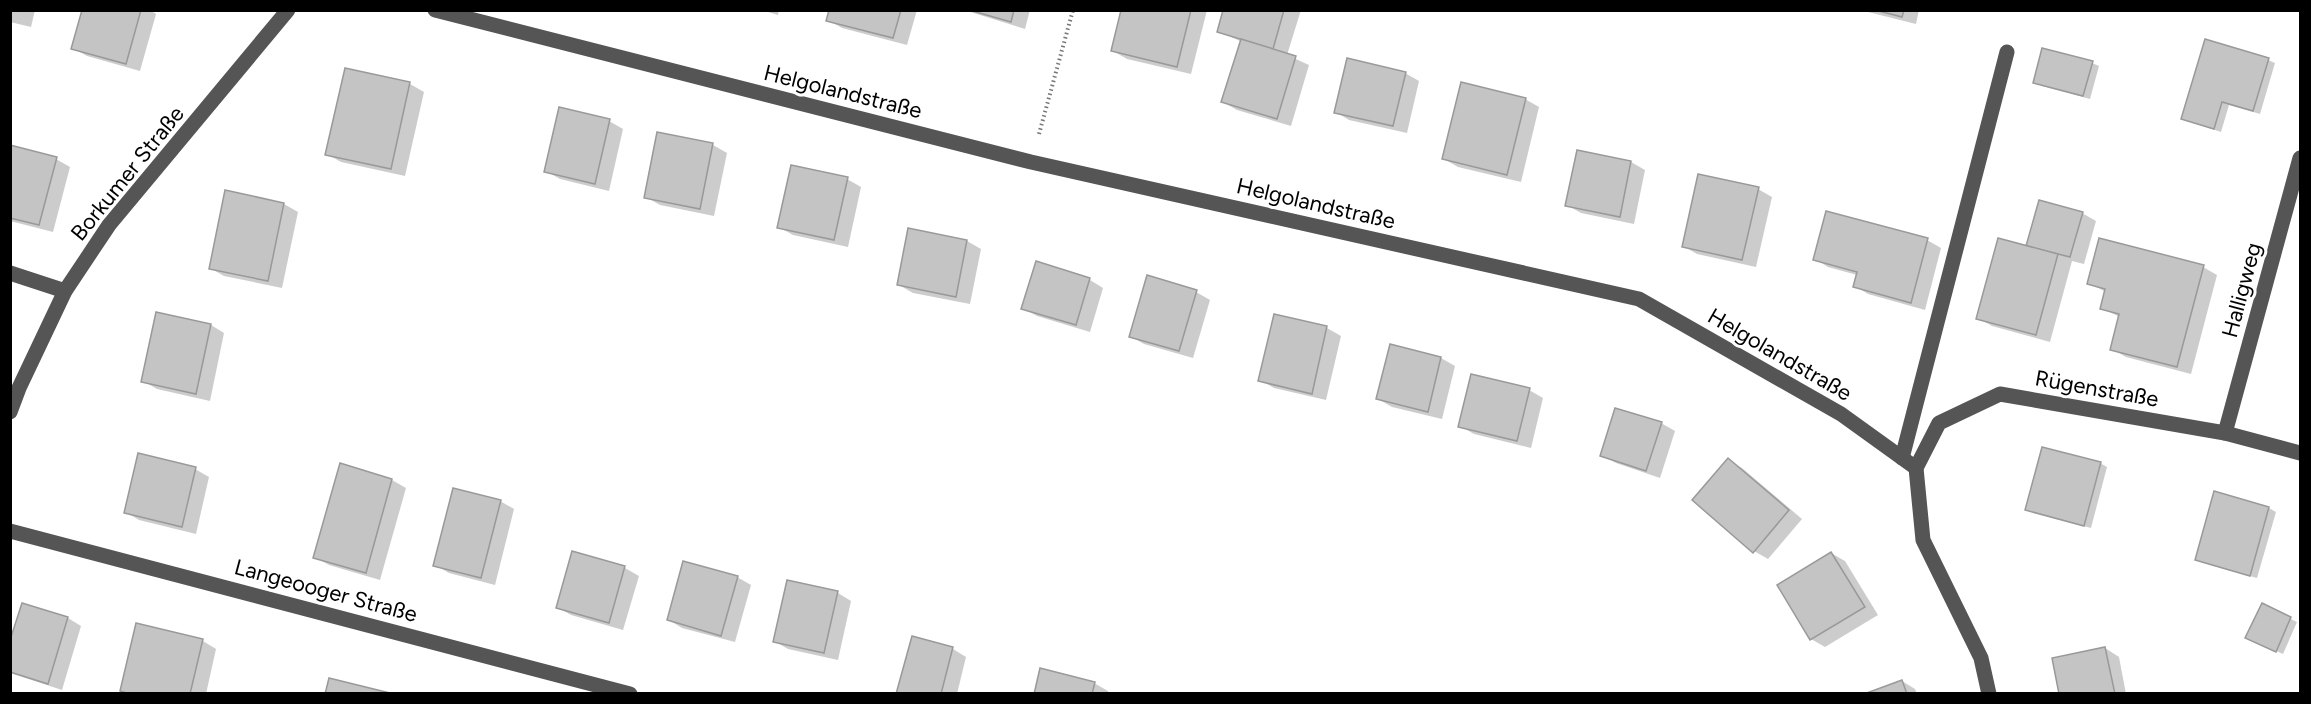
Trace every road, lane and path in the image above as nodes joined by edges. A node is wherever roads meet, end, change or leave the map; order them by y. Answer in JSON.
{"nodes":[{"id":1,"x":288,"y":10,"type":"edge"},
{"id":2,"x":435,"y":10,"type":"edge"},
{"id":3,"x":1073,"y":10,"type":"edge"},
{"id":4,"x":2007,"y":52,"type":"dead end"},
{"id":5,"x":2301,"y":158,"type":"edge"},
{"id":6,"x":1031,"y":162,"type":"junction"},
{"id":7,"x":10,"y":273,"type":"edge"},
{"id":8,"x":66,"y":291,"type":"junction"},
{"id":9,"x":10,"y":412,"type":"edge"},
{"id":10,"x":2225,"y":433,"type":"junction"},
{"id":11,"x":2301,"y":453,"type":"edge"},
{"id":12,"x":1902,"y":458,"type":"junction"},
{"id":13,"x":1916,"y":468,"type":"junction"},
{"id":14,"x":10,"y":531,"type":"edge"},
{"id":15,"x":630,"y":693,"type":"edge"},
{"id":16,"x":1989,"y":693,"type":"edge"}],
"edges":[{"from":1,"to":8,"type":"street","name":"Borkumer Straße"},
{"from":2,"to":6,"type":"street","name":"Helgolandstraße"},
{"from":3,"to":6,"type":"path"},
{"from":4,"to":12,"type":"street"},
{"from":5,"to":10,"type":"street","name":"Halligweg"},
{"from":6,"to":12,"type":"street","name":"Helgolandstraße"},
{"from":7,"to":8,"type":"street"},
{"from":8,"to":9,"type":"street","name":"Borkumer Straße"},
{"from":10,"to":11,"type":"street","name":"Rügenstraße"},
{"from":10,"to":13,"type":"street","name":"Rügenstraße"},
{"from":12,"to":13,"type":"street","name":"Helgolandstraße"},
{"from":13,"to":16,"type":"street"},
{"from":14,"to":15,"type":"street","name":"Langeooger Straße"}]}
